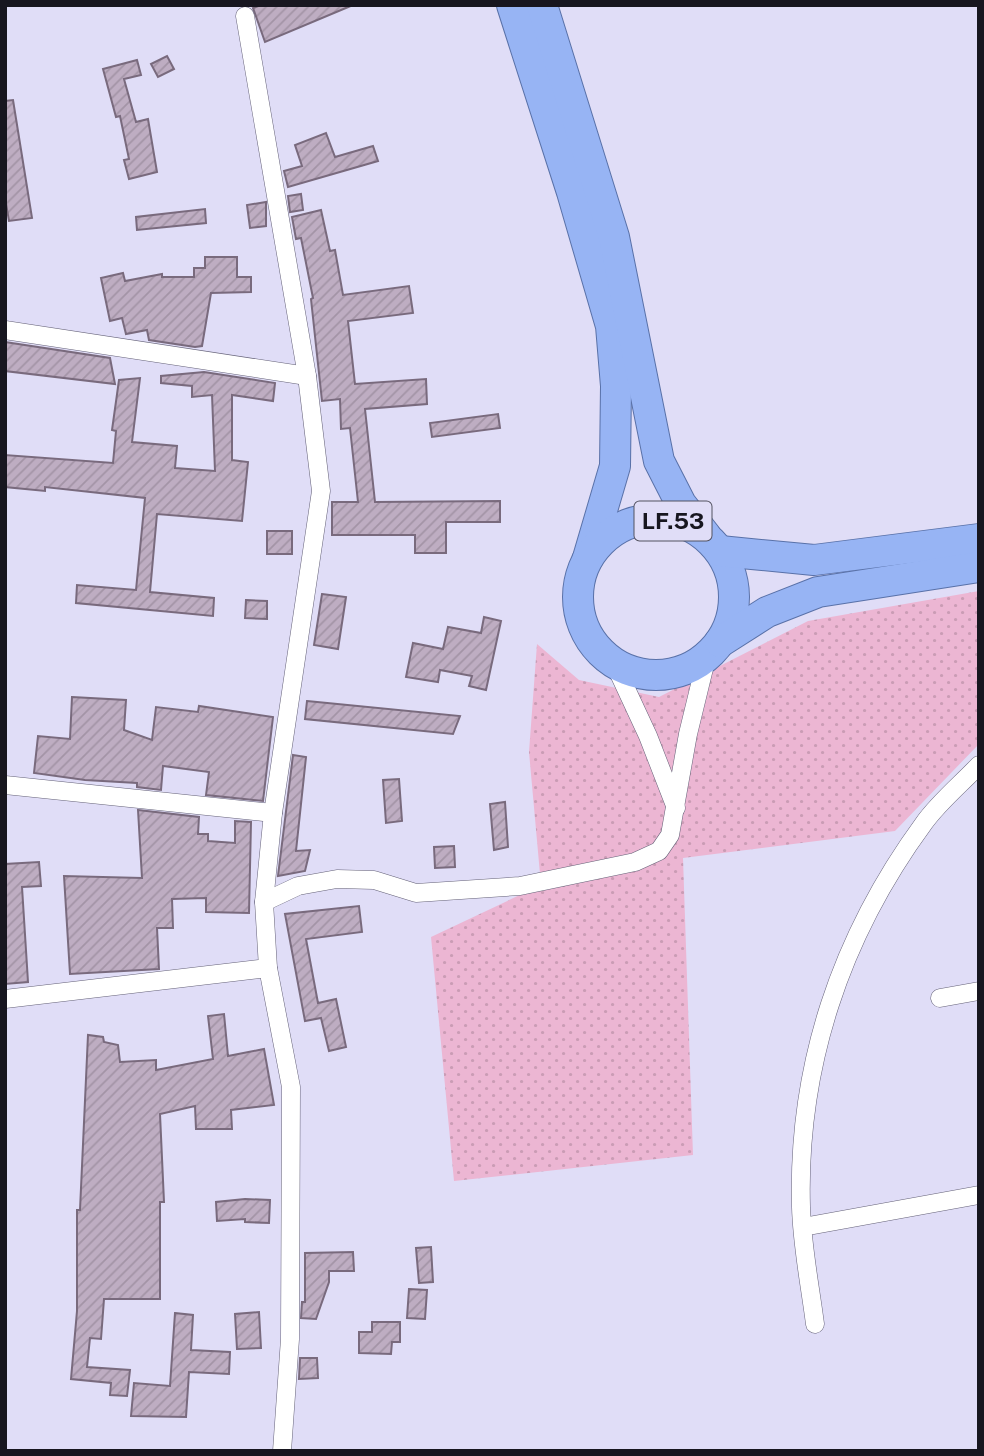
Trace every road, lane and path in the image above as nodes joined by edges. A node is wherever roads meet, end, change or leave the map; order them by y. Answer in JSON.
{"nodes":[{"id":1,"x":512,"y":5,"type":"edge"},
{"id":2,"x":542,"y":5,"type":"edge"},
{"id":3,"x":245,"y":16,"type":"dead end"},
{"id":4,"x":5,"y":330,"type":"edge"},
{"id":5,"x":307,"y":376,"type":"junction"},
{"id":6,"x":979,"y":540,"type":"edge"},
{"id":7,"x":713,"y":544,"type":"junction"},
{"id":8,"x":588,"y":558,"type":"junction"},
{"id":9,"x":979,"y":567,"type":"edge"},
{"id":10,"x":714,"y":649,"type":"junction"},
{"id":11,"x":615,"y":664,"type":"junction"},
{"id":12,"x":979,"y":765,"type":"edge"},
{"id":13,"x":5,"y":785,"type":"edge"},
{"id":14,"x":676,"y":808,"type":"junction"},
{"id":15,"x":273,"y":813,"type":"junction"},
{"id":16,"x":264,"y":902,"type":"junction"},
{"id":17,"x":268,"y":968,"type":"junction"},
{"id":18,"x":979,"y":991,"type":"edge"},
{"id":19,"x":940,"y":998,"type":"dead end"},
{"id":20,"x":5,"y":999,"type":"edge"},
{"id":21,"x":979,"y":1195,"type":"edge"},
{"id":22,"x":803,"y":1227,"type":"junction"},
{"id":23,"x":815,"y":1324,"type":"dead end"},
{"id":24,"x":282,"y":1451,"type":"edge"}],
"edges":[{"from":1,"to":8,"type":"highway","number":"LF.53"},
{"from":2,"to":7,"type":"highway","number":"LF.53"},
{"from":3,"to":5,"type":"street"},
{"from":4,"to":5,"type":"street"},
{"from":5,"to":15,"type":"street"},
{"from":6,"to":7,"type":"highway","number":"LF.53"},
{"from":7,"to":8,"type":"highway","number":"LF.53"},
{"from":7,"to":10,"type":"highway","number":"LF.53"},
{"from":8,"to":11,"type":"highway","number":"LF.53"},
{"from":9,"to":10,"type":"highway","number":"LF.53"},
{"from":10,"to":11,"type":"highway","number":"LF.53"},
{"from":10,"to":14,"type":"street"},
{"from":11,"to":14,"type":"street"},
{"from":12,"to":22,"type":"street"},
{"from":13,"to":15,"type":"street"},
{"from":14,"to":16,"type":"street"},
{"from":15,"to":16,"type":"street"},
{"from":16,"to":17,"type":"street"},
{"from":17,"to":20,"type":"street"},
{"from":17,"to":24,"type":"street"},
{"from":18,"to":19,"type":"street"},
{"from":21,"to":22,"type":"street"},
{"from":22,"to":23,"type":"street"}]}
